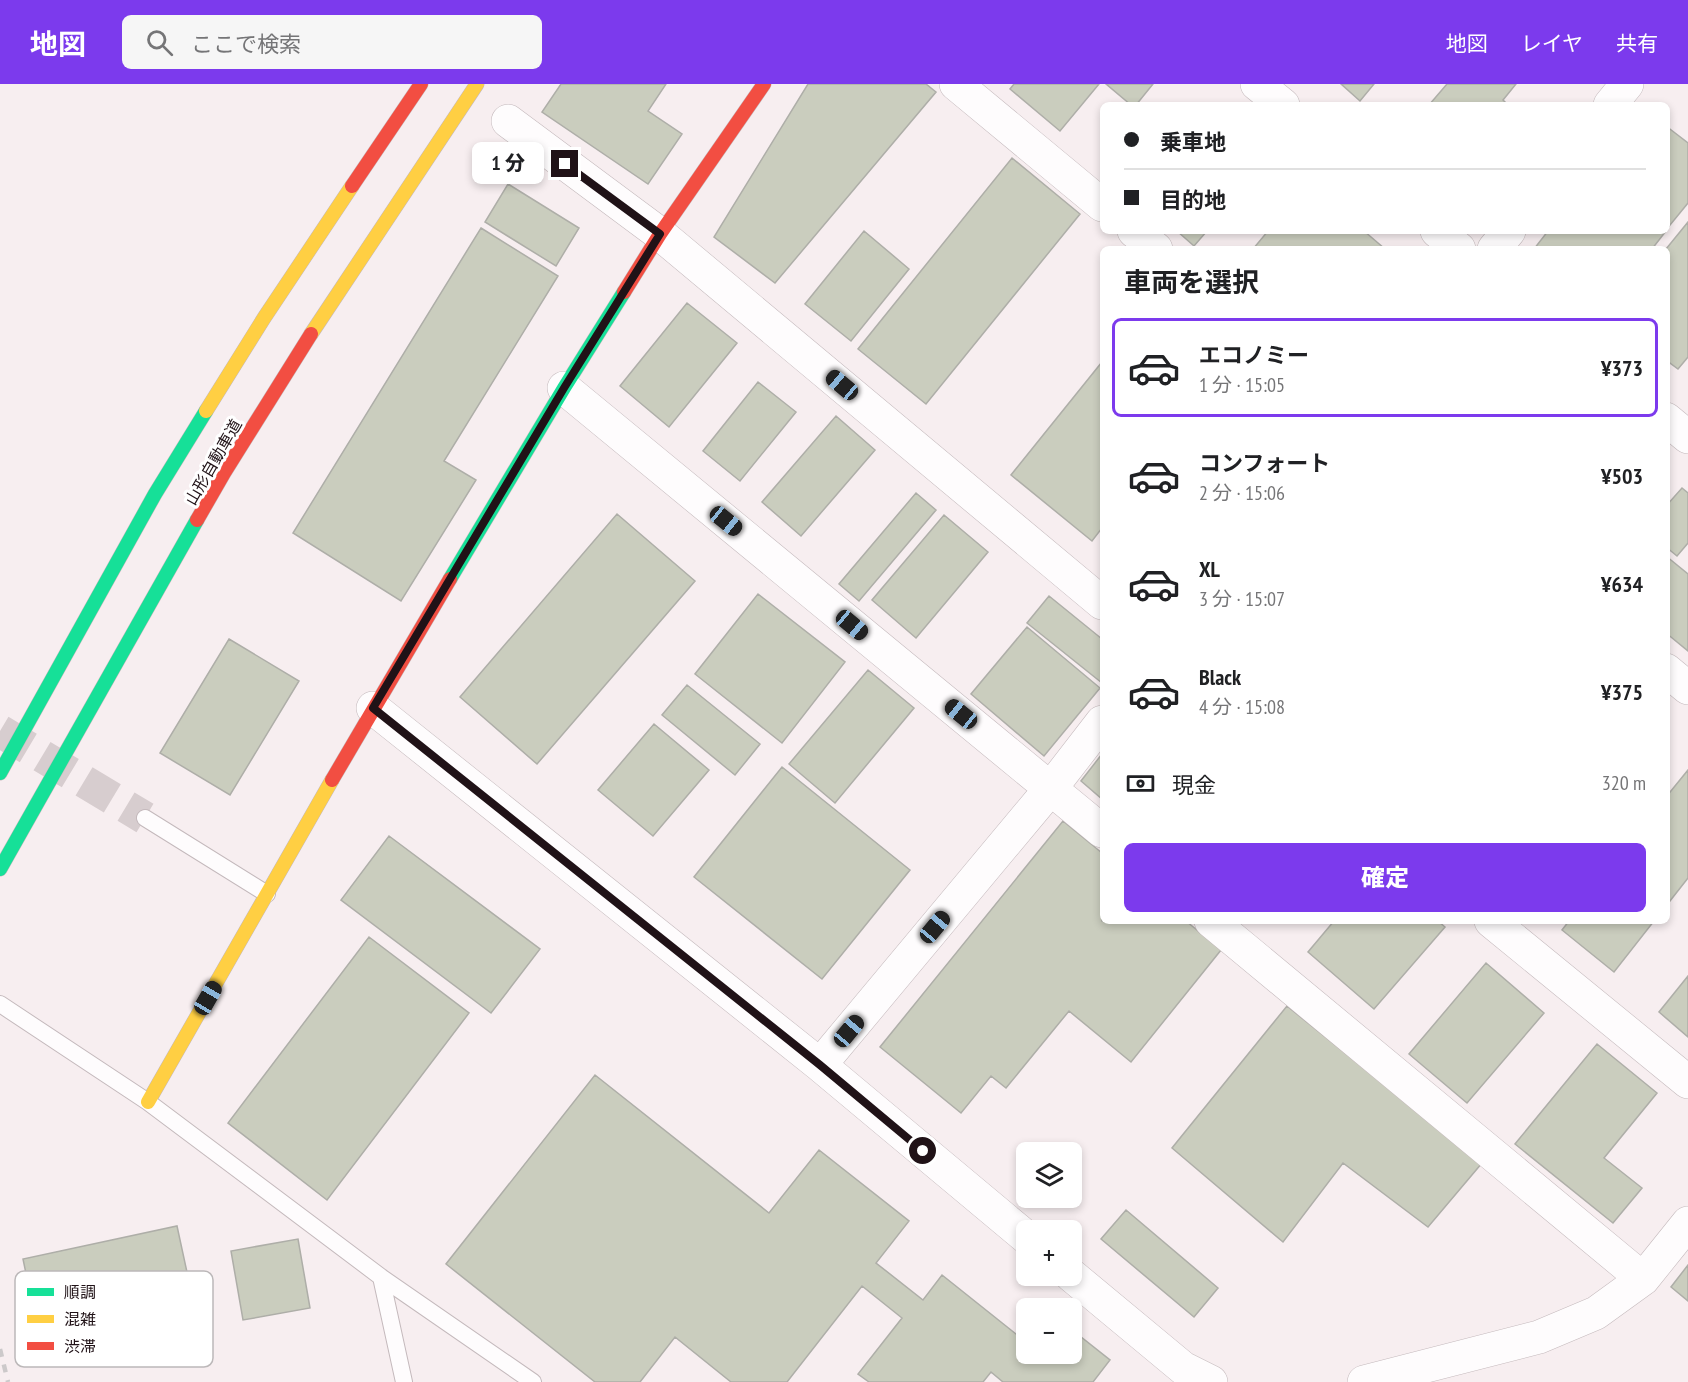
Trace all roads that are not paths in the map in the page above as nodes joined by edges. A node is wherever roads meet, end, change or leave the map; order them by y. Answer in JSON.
{"nodes":[{"id":1,"x":420,"y":84,"type":"edge"},
{"id":2,"x":477,"y":84,"type":"edge"},
{"id":3,"x":764,"y":84,"type":"edge"},
{"id":4,"x":956,"y":84,"type":"edge"},
{"id":5,"x":1257,"y":84,"type":"edge"},
{"id":6,"x":1627,"y":84,"type":"edge"},
{"id":7,"x":1279,"y":102,"type":"edge"},
{"id":8,"x":1612,"y":102,"type":"edge"},
{"id":9,"x":508,"y":121,"type":"dead end"},
{"id":10,"x":1100,"y":203,"type":"edge"},
{"id":11,"x":660,"y":234,"type":"junction"},
{"id":12,"x":1138,"y":234,"type":"edge"},
{"id":13,"x":1441,"y":234,"type":"edge"},
{"id":14,"x":1506,"y":234,"type":"edge"},
{"id":15,"x":1152,"y":246,"type":"edge"},
{"id":16,"x":1455,"y":246,"type":"edge"},
{"id":17,"x":1496,"y":246,"type":"edge"},
{"id":18,"x":564,"y":388,"type":"junction"},
{"id":19,"x":1670,"y":423,"type":"edge"},
{"id":20,"x":1688,"y":437,"type":"edge"},
{"id":21,"x":1100,"y":601,"type":"edge"},
{"id":22,"x":1670,"y":673,"type":"edge"},
{"id":23,"x":1688,"y":688,"type":"edge"},
{"id":24,"x":373,"y":708,"type":"junction"},
{"id":25,"x":1100,"y":725,"type":"edge"},
{"id":26,"x":0,"y":772,"type":"edge"},
{"id":27,"x":1051,"y":788,"type":"junction"},
{"id":28,"x":145,"y":818,"type":"tunnel mouth"},
{"id":29,"x":1100,"y":829,"type":"edge"},
{"id":30,"x":0,"y":869,"type":"edge"},
{"id":31,"x":267,"y":894,"type":"junction"},
{"id":32,"x":1215,"y":924,"type":"edge"},
{"id":33,"x":1495,"y":924,"type":"edge"},
{"id":34,"x":0,"y":1004,"type":"edge"},
{"id":35,"x":820,"y":1065,"type":"junction"},
{"id":36,"x":1688,"y":1082,"type":"edge"},
{"id":37,"x":148,"y":1102,"type":"junction"},
{"id":38,"x":1688,"y":1223,"type":"edge"},
{"id":39,"x":1016,"y":1229,"type":"edge"},
{"id":40,"x":381,"y":1277,"type":"junction"},
{"id":41,"x":1643,"y":1279,"type":"junction"},
{"id":42,"x":1082,"y":1284,"type":"edge"},
{"id":43,"x":404,"y":1382,"type":"edge"},
{"id":44,"x":533,"y":1382,"type":"edge"},
{"id":45,"x":1211,"y":1382,"type":"edge"},
{"id":46,"x":1364,"y":1382,"type":"edge"}],
"edges":[{"from":1,"to":26,"type":"main road","name":"山形自動車道"},
{"from":2,"to":30,"type":"main road","name":"山形自動車道"},
{"from":3,"to":11,"type":"main road"},
{"from":4,"to":10,"type":"street"},
{"from":5,"to":7,"type":"street"},
{"from":6,"to":8,"type":"street"},
{"from":9,"to":11,"type":"street"},
{"from":11,"to":18,"type":"main road"},
{"from":11,"to":21,"type":"street"},
{"from":12,"to":15,"type":"street"},
{"from":13,"to":16,"type":"street"},
{"from":14,"to":17,"type":"street"},
{"from":18,"to":24,"type":"main road"},
{"from":18,"to":27,"type":"street"},
{"from":19,"to":20,"type":"street"},
{"from":22,"to":23,"type":"street"},
{"from":24,"to":31,"type":"main road"},
{"from":24,"to":35,"type":"street"},
{"from":25,"to":27,"type":"street"},
{"from":27,"to":29,"type":"street"},
{"from":27,"to":35,"type":"street"},
{"from":28,"to":31,"type":"lane"},
{"from":31,"to":37,"type":"main road"},
{"from":32,"to":41,"type":"street"},
{"from":33,"to":36,"type":"street"},
{"from":34,"to":37,"type":"lane"},
{"from":35,"to":39,"type":"street"},
{"from":37,"to":40,"type":"lane"},
{"from":38,"to":41,"type":"street"},
{"from":40,"to":43,"type":"lane"},
{"from":40,"to":44,"type":"lane"},
{"from":41,"to":46,"type":"street"},
{"from":42,"to":45,"type":"street"}]}
